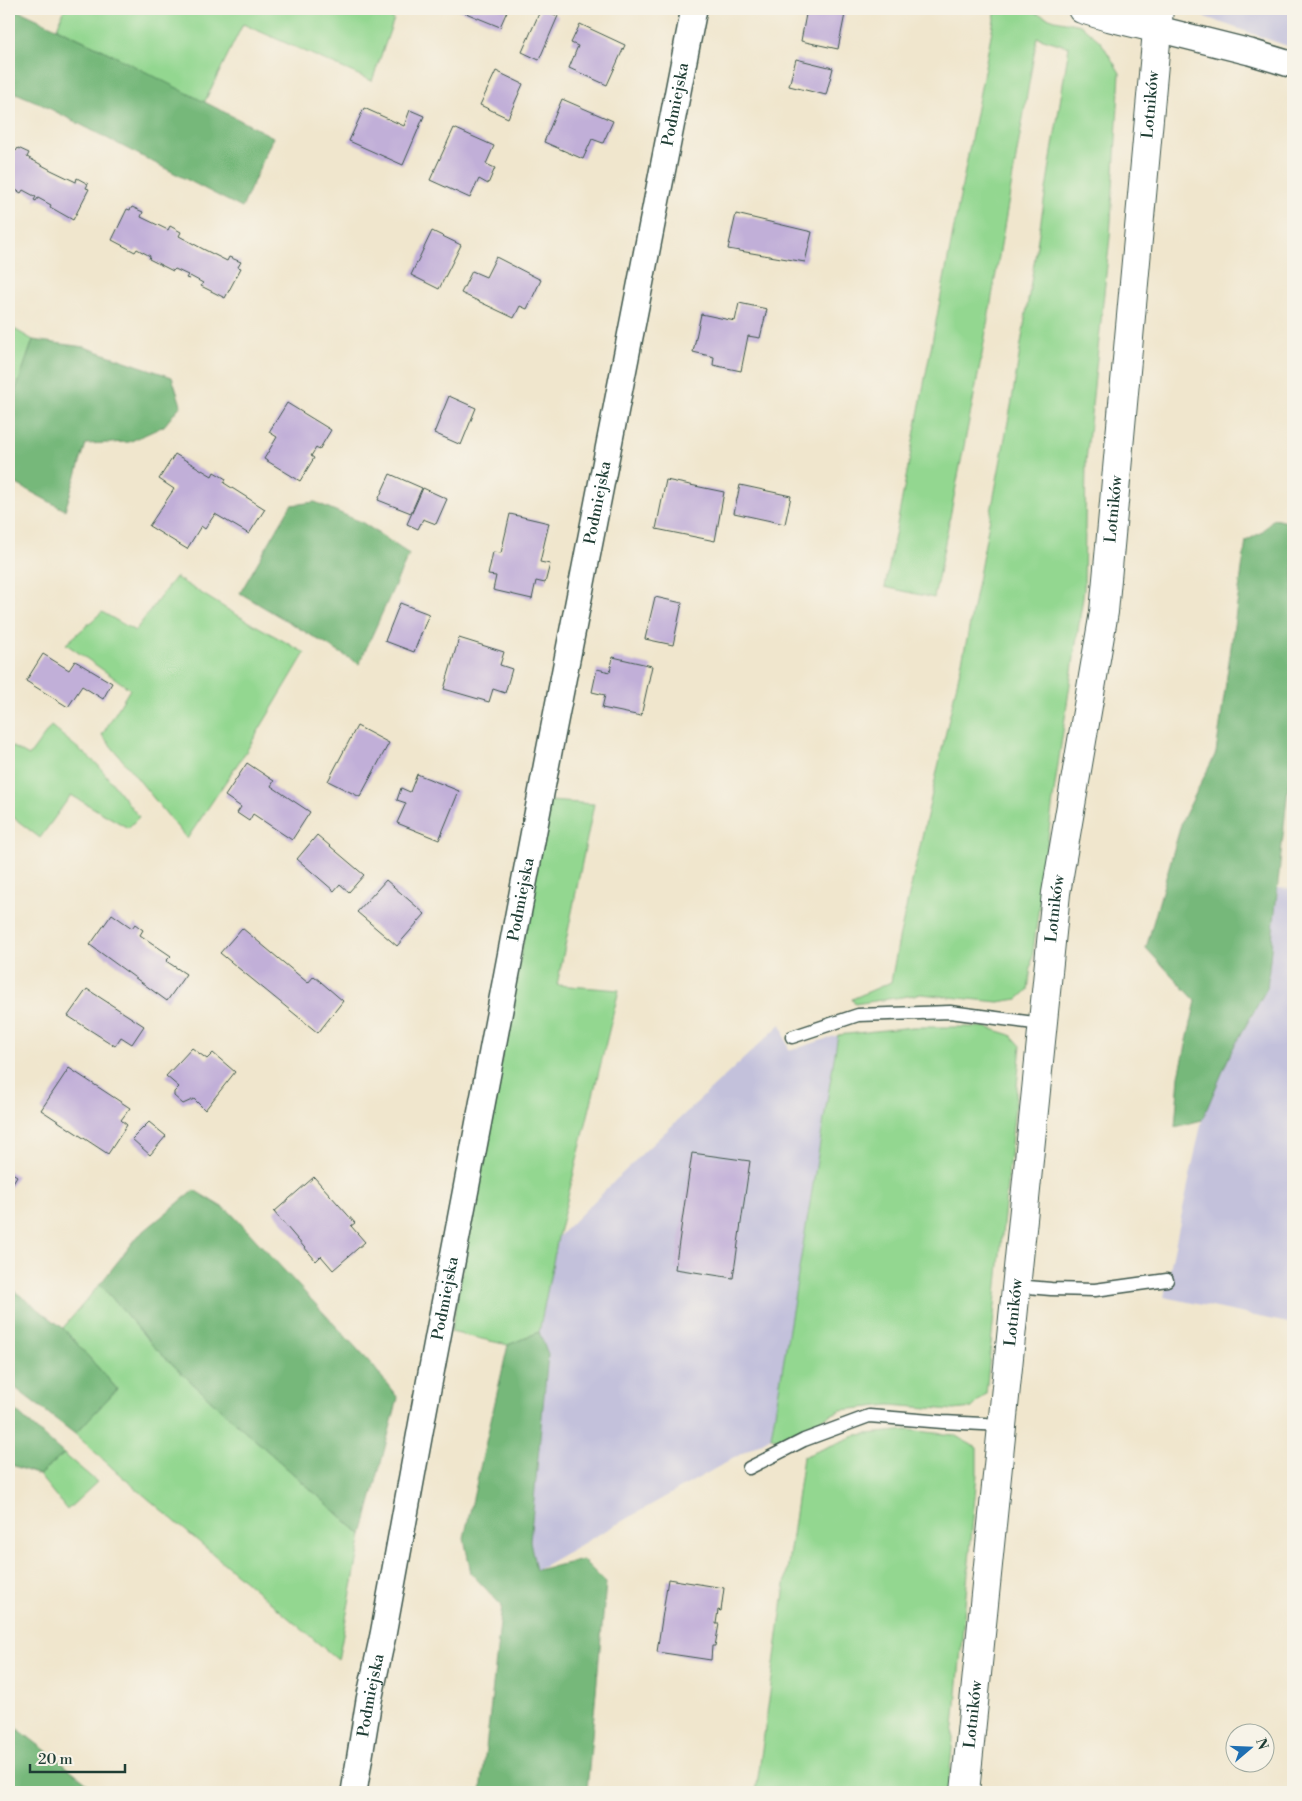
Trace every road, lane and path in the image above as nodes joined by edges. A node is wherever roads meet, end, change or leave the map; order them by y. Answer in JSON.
{"nodes":[{"id":1,"x":694,"y":9,"type":"edge"},
{"id":2,"x":1082,"y":9,"type":"edge"},
{"id":3,"x":1158,"y":19,"type":"edge"},
{"id":4,"x":1293,"y":65,"type":"edge"},
{"id":5,"x":1042,"y":1024,"type":"junction"},
{"id":6,"x":792,"y":1037,"type":"dead end"},
{"id":7,"x":1167,"y":1280,"type":"dead end"},
{"id":8,"x":1016,"y":1286,"type":"junction"},
{"id":9,"x":1002,"y":1425,"type":"junction"},
{"id":10,"x":749,"y":1468,"type":"dead end"},
{"id":11,"x":354,"y":1792,"type":"edge"},
{"id":12,"x":965,"y":1792,"type":"edge"}],
"edges":[{"from":1,"to":11,"type":"street","name":"Podmiejska"},
{"from":2,"to":3,"type":"street"},
{"from":3,"to":4,"type":"street"},
{"from":3,"to":5,"type":"street","name":"Lotników"},
{"from":5,"to":6,"type":"lane"},
{"from":5,"to":8,"type":"street","name":"Lotników"},
{"from":7,"to":8,"type":"lane"},
{"from":8,"to":9,"type":"street","name":"Lotników"},
{"from":9,"to":10,"type":"lane"},
{"from":9,"to":12,"type":"street","name":"Lotników"}]}
